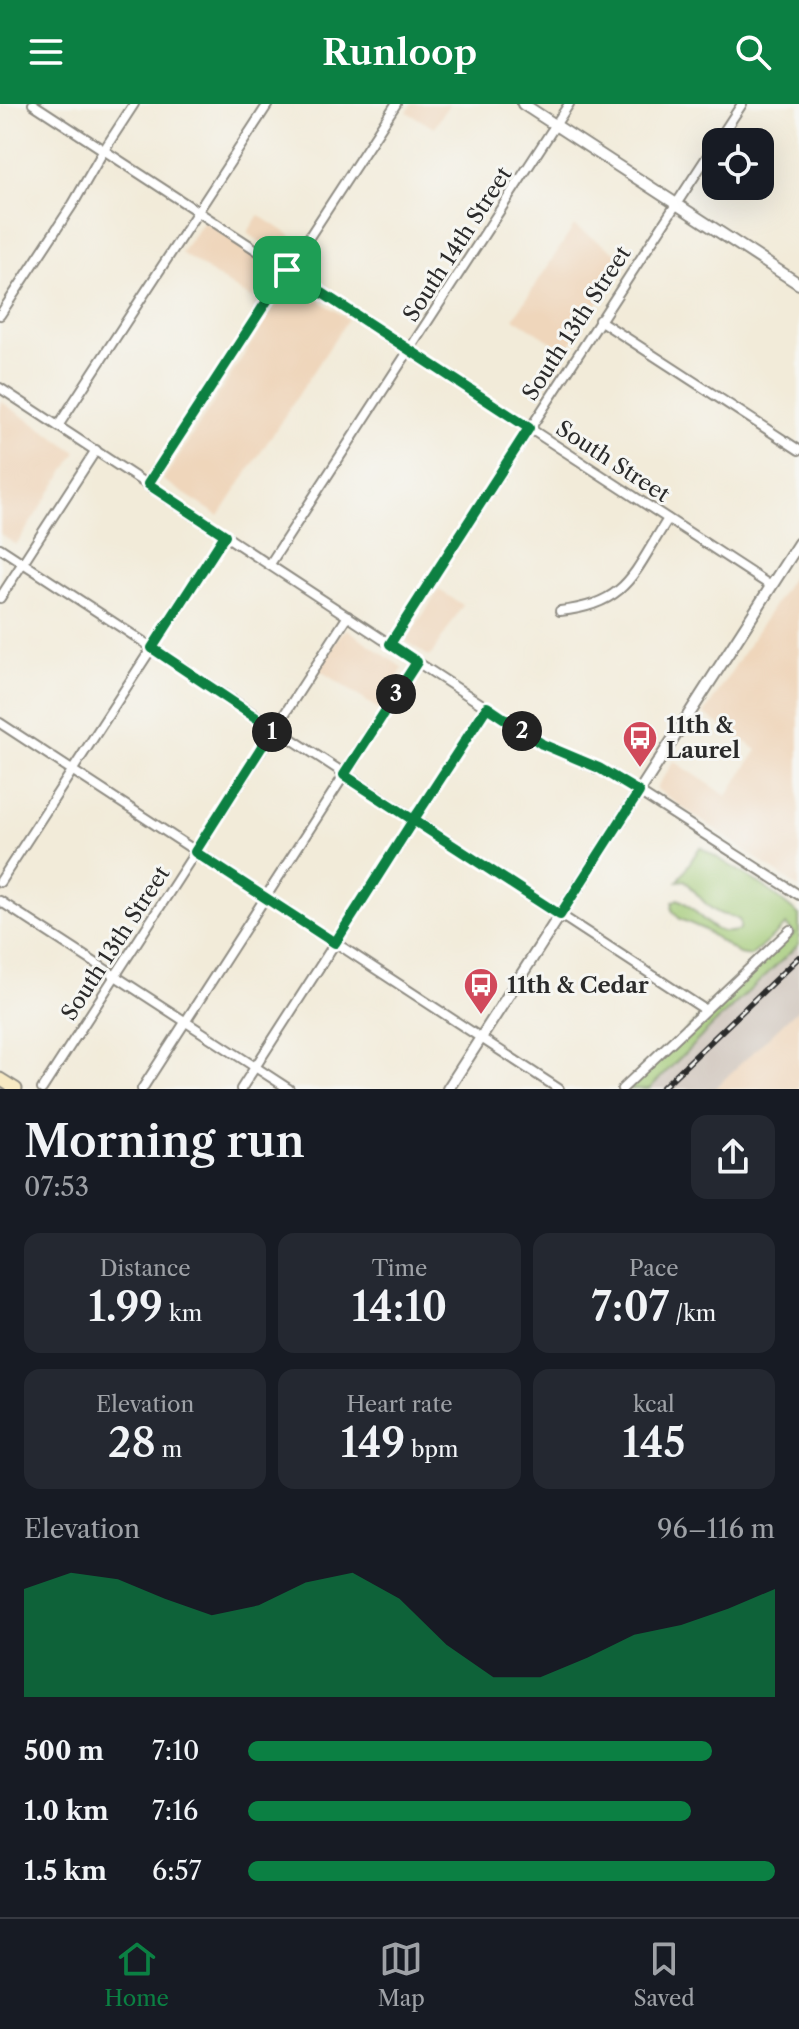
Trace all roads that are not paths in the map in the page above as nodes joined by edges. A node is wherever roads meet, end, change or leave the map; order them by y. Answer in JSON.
{"nodes":[{"id":1,"x":33,"y":104,"type":"edge"},
{"id":2,"x":134,"y":104,"type":"edge"},
{"id":3,"x":268,"y":104,"type":"edge"},
{"id":4,"x":396,"y":104,"type":"edge"},
{"id":5,"x":523,"y":104,"type":"edge"},
{"id":6,"x":569,"y":104,"type":"edge"},
{"id":7,"x":742,"y":104,"type":"edge"},
{"id":8,"x":555,"y":125,"type":"junction"},
{"id":9,"x":726,"y":128,"type":"edge"},
{"id":10,"x":104,"y":150,"type":"junction"},
{"id":11,"x":702,"y":163,"type":"edge"},
{"id":12,"x":676,"y":203,"type":"junction"},
{"id":13,"x":199,"y":210,"type":"junction"},
{"id":14,"x":287,"y":270,"type":"junction"},
{"id":15,"x":799,"y":284,"type":"edge"},
{"id":16,"x":0,"y":315,"type":"edge"},
{"id":17,"x":599,"y":320,"type":"junction"},
{"id":18,"x":410,"y":350,"type":"junction"},
{"id":19,"x":0,"y":388,"type":"edge"},
{"id":20,"x":58,"y":426,"type":"junction"},
{"id":21,"x":529,"y":428,"type":"junction"},
{"id":22,"x":96,"y":450,"type":"junction"},
{"id":23,"x":799,"y":450,"type":"edge"},
{"id":24,"x":148,"y":484,"type":"junction"},
{"id":25,"x":668,"y":519,"type":"junction"},
{"id":26,"x":225,"y":535,"type":"junction"},
{"id":27,"x":799,"y":543,"type":"edge"},
{"id":28,"x":0,"y":548,"type":"edge"},
{"id":29,"x":23,"y":563,"type":"junction"},
{"id":30,"x":270,"y":564,"type":"junction"},
{"id":31,"x":771,"y":586,"type":"junction"},
{"id":32,"x":0,"y":598,"type":"edge"},
{"id":33,"x":560,"y":611,"type":"dead end"},
{"id":34,"x":348,"y":616,"type":"junction"},
{"id":35,"x":390,"y":644,"type":"junction"},
{"id":36,"x":152,"y":648,"type":"junction"},
{"id":37,"x":417,"y":662,"type":"junction"},
{"id":38,"x":487,"y":707,"type":"junction"},
{"id":39,"x":0,"y":723,"type":"edge"},
{"id":40,"x":273,"y":729,"type":"junction"},
{"id":41,"x":72,"y":772,"type":"junction"},
{"id":42,"x":344,"y":775,"type":"junction"},
{"id":43,"x":639,"y":792,"type":"junction"},
{"id":44,"x":414,"y":819,"type":"junction"},
{"id":45,"x":195,"y":852,"type":"junction"},
{"id":46,"x":0,"y":882,"type":"edge"},
{"id":47,"x":799,"y":895,"type":"edge"},
{"id":48,"x":265,"y":898,"type":"junction"},
{"id":49,"x":0,"y":901,"type":"edge"},
{"id":50,"x":560,"y":915,"type":"junction"},
{"id":51,"x":790,"y":930,"type":"dead end"},
{"id":52,"x":335,"y":943,"type":"junction"},
{"id":53,"x":116,"y":976,"type":"junction"},
{"id":54,"x":704,"y":1009,"type":"junction"},
{"id":55,"x":185,"y":1021,"type":"junction"},
{"id":56,"x":481,"y":1038,"type":"junction"},
{"id":57,"x":255,"y":1067,"type":"junction"},
{"id":58,"x":0,"y":1079,"type":"edge"},
{"id":59,"x":16,"y":1089,"type":"edge"},
{"id":60,"x":42,"y":1089,"type":"edge"},
{"id":61,"x":142,"y":1089,"type":"edge"},
{"id":62,"x":241,"y":1089,"type":"edge"},
{"id":63,"x":289,"y":1089,"type":"edge"},
{"id":64,"x":448,"y":1089,"type":"edge"},
{"id":65,"x":559,"y":1089,"type":"edge"},
{"id":66,"x":622,"y":1089,"type":"edge"}],
"edges":[{"from":1,"to":10,"type":"street","name":"South Street"},
{"from":2,"to":10,"type":"street"},
{"from":3,"to":13,"type":"street"},
{"from":4,"to":14,"type":"street"},
{"from":5,"to":8,"type":"street"},
{"from":6,"to":8,"type":"street","name":"South 14th Street"},
{"from":7,"to":9,"type":"street","name":"South 13th Street"},
{"from":8,"to":12,"type":"street"},
{"from":8,"to":18,"type":"street","name":"South 14th Street"},
{"from":10,"to":13,"type":"street","name":"South Street"},
{"from":10,"to":16,"type":"street"},
{"from":11,"to":12,"type":"street","name":"South 13th Street"},
{"from":12,"to":15,"type":"street"},
{"from":12,"to":17,"type":"street","name":"South 13th Street"},
{"from":13,"to":14,"type":"street","name":"South Street"},
{"from":13,"to":20,"type":"street"},
{"from":14,"to":18,"type":"street","name":"South Street"},
{"from":14,"to":24,"type":"street"},
{"from":17,"to":21,"type":"street","name":"South 13th Street"},
{"from":17,"to":23,"type":"street"},
{"from":18,"to":21,"type":"street","name":"South Street"},
{"from":18,"to":30,"type":"street","name":"South 14th Street"},
{"from":19,"to":20,"type":"street"},
{"from":20,"to":22,"type":"street"},
{"from":21,"to":25,"type":"street","name":"South Street"},
{"from":21,"to":35,"type":"street","name":"South 13th Street"},
{"from":22,"to":24,"type":"street"},
{"from":22,"to":29,"type":"street"},
{"from":24,"to":26,"type":"street"},
{"from":25,"to":31,"type":"street","name":"South Street"},
{"from":25,"to":33,"type":"street"},
{"from":26,"to":30,"type":"street"},
{"from":26,"to":36,"type":"street"},
{"from":27,"to":31,"type":"street"},
{"from":28,"to":29,"type":"street"},
{"from":29,"to":32,"type":"street"},
{"from":29,"to":36,"type":"street"},
{"from":30,"to":34,"type":"street"},
{"from":31,"to":43,"type":"street"},
{"from":34,"to":35,"type":"street"},
{"from":34,"to":40,"type":"street","name":"South 13th Street"},
{"from":35,"to":37,"type":"street"},
{"from":36,"to":40,"type":"street"},
{"from":36,"to":41,"type":"street"},
{"from":37,"to":38,"type":"street"},
{"from":37,"to":42,"type":"street"},
{"from":38,"to":43,"type":"street"},
{"from":38,"to":44,"type":"street"},
{"from":39,"to":41,"type":"street"},
{"from":40,"to":42,"type":"street"},
{"from":40,"to":45,"type":"street","name":"South 13th Street"},
{"from":41,"to":45,"type":"street"},
{"from":41,"to":46,"type":"street"},
{"from":42,"to":44,"type":"street"},
{"from":42,"to":48,"type":"street"},
{"from":43,"to":47,"type":"street"},
{"from":43,"to":50,"type":"street"},
{"from":44,"to":50,"type":"street"},
{"from":44,"to":52,"type":"street"},
{"from":45,"to":48,"type":"street"},
{"from":45,"to":53,"type":"street","name":"South 13th Street"},
{"from":48,"to":52,"type":"street"},
{"from":48,"to":55,"type":"street"},
{"from":49,"to":53,"type":"street"},
{"from":50,"to":54,"type":"street"},
{"from":50,"to":56,"type":"street"},
{"from":51,"to":54,"type":"street"},
{"from":52,"to":56,"type":"street"},
{"from":52,"to":57,"type":"street"},
{"from":53,"to":55,"type":"street"},
{"from":53,"to":60,"type":"street","name":"South 13th Street"},
{"from":54,"to":66,"type":"street"},
{"from":55,"to":57,"type":"street"},
{"from":55,"to":61,"type":"street"},
{"from":56,"to":64,"type":"street"},
{"from":56,"to":65,"type":"street"},
{"from":57,"to":62,"type":"street"},
{"from":57,"to":63,"type":"street"},
{"from":58,"to":59,"type":"main road"}]}
